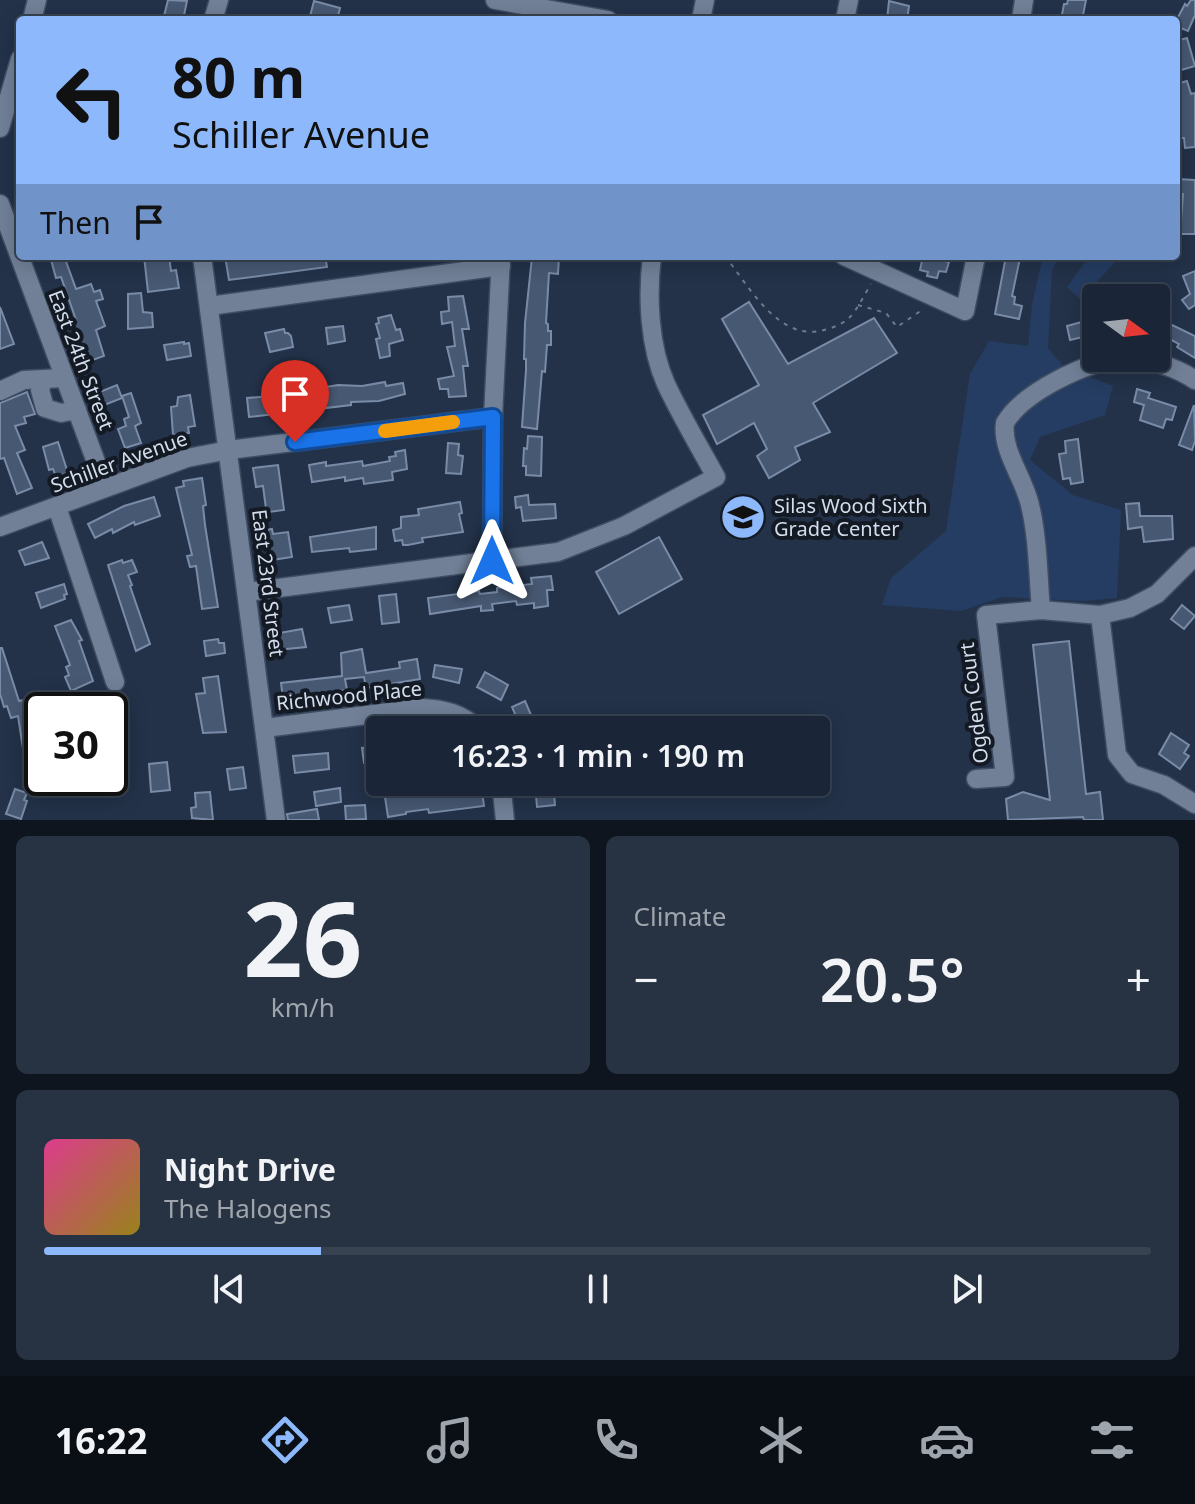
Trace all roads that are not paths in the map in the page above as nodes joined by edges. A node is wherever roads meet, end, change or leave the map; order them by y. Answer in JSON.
{"nodes":[{"id":1,"x":495,"y":0,"type":"edge"},
{"id":2,"x":585,"y":16,"type":"edge"},
{"id":3,"x":16,"y":73,"type":"edge"},
{"id":4,"x":0,"y":128,"type":"edge"},
{"id":5,"x":0,"y":204,"type":"edge"},
{"id":6,"x":16,"y":248,"type":"edge"},
{"id":7,"x":21,"y":260,"type":"edge"},
{"id":8,"x":203,"y":260,"type":"edge"},
{"id":9,"x":652,"y":260,"type":"edge"},
{"id":10,"x":853,"y":260,"type":"edge"},
{"id":11,"x":975,"y":260,"type":"edge"},
{"id":12,"x":501,"y":261,"type":"edge"},
{"id":13,"x":209,"y":306,"type":"junction"},
{"id":14,"x":1170,"y":368,"type":"edge"},
{"id":15,"x":1082,"y":370,"type":"edge"},
{"id":16,"x":64,"y":378,"type":"junction"},
{"id":17,"x":1195,"y":380,"type":"edge"},
{"id":18,"x":43,"y":381,"type":"junction"},
{"id":19,"x":0,"y":391,"type":"edge"},
{"id":20,"x":77,"y":410,"type":"junction"},
{"id":21,"x":493,"y":417,"type":"junction"},
{"id":22,"x":229,"y":450,"type":"junction"},
{"id":23,"x":105,"y":486,"type":"junction"},
{"id":24,"x":57,"y":507,"type":"junction"},
{"id":25,"x":0,"y":527,"type":"edge"},
{"id":26,"x":1195,"y":556,"type":"edge"},
{"id":27,"x":492,"y":561,"type":"junction"},
{"id":28,"x":247,"y":592,"type":"junction"},
{"id":29,"x":1041,"y":610,"type":"junction"},
{"id":30,"x":1100,"y":615,"type":"junction"},
{"id":31,"x":115,"y":682,"type":"dead end"},
{"id":32,"x":461,"y":716,"type":"edge"},
{"id":33,"x":265,"y":728,"type":"junction"},
{"id":34,"x":976,"y":779,"type":"dead end"},
{"id":35,"x":502,"y":796,"type":"edge"},
{"id":36,"x":1195,"y":804,"type":"edge"},
{"id":37,"x":276,"y":820,"type":"edge"},
{"id":38,"x":505,"y":820,"type":"edge"}],
"edges":[{"from":1,"to":2,"type":"street"},
{"from":3,"to":4,"type":"street"},
{"from":5,"to":6,"type":"street","name":"East 24th Street"},
{"from":7,"to":16,"type":"street","name":"East 24th Street"},
{"from":8,"to":13,"type":"street","name":"East 23rd Street"},
{"from":9,"to":27,"type":"street"},
{"from":10,"to":11,"type":"street"},
{"from":12,"to":13,"type":"street"},
{"from":12,"to":21,"type":"street"},
{"from":13,"to":22,"type":"street","name":"East 23rd Street"},
{"from":14,"to":17,"type":"street"},
{"from":15,"to":29,"type":"street"},
{"from":16,"to":18,"type":"street"},
{"from":16,"to":20,"type":"street","name":"East 24th Street"},
{"from":18,"to":19,"type":"street"},
{"from":18,"to":20,"type":"street"},
{"from":20,"to":23,"type":"street","name":"East 24th Street"},
{"from":21,"to":22,"type":"street","name":"Schiller Avenue"},
{"from":21,"to":27,"type":"street"},
{"from":22,"to":23,"type":"street","name":"Schiller Avenue"},
{"from":22,"to":28,"type":"street","name":"East 23rd Street"},
{"from":23,"to":24,"type":"street","name":"Schiller Avenue"},
{"from":24,"to":25,"type":"street","name":"Schiller Avenue"},
{"from":24,"to":31,"type":"street"},
{"from":26,"to":30,"type":"street","name":"Ogden Court"},
{"from":27,"to":28,"type":"street"},
{"from":28,"to":33,"type":"street","name":"East 23rd Street"},
{"from":29,"to":30,"type":"street","name":"Ogden Court"},
{"from":29,"to":34,"type":"street","name":"Ogden Court"},
{"from":30,"to":36,"type":"street"},
{"from":32,"to":33,"type":"street","name":"Richwood Place"},
{"from":33,"to":37,"type":"street","name":"East 23rd Street"},
{"from":35,"to":38,"type":"street"}]}
